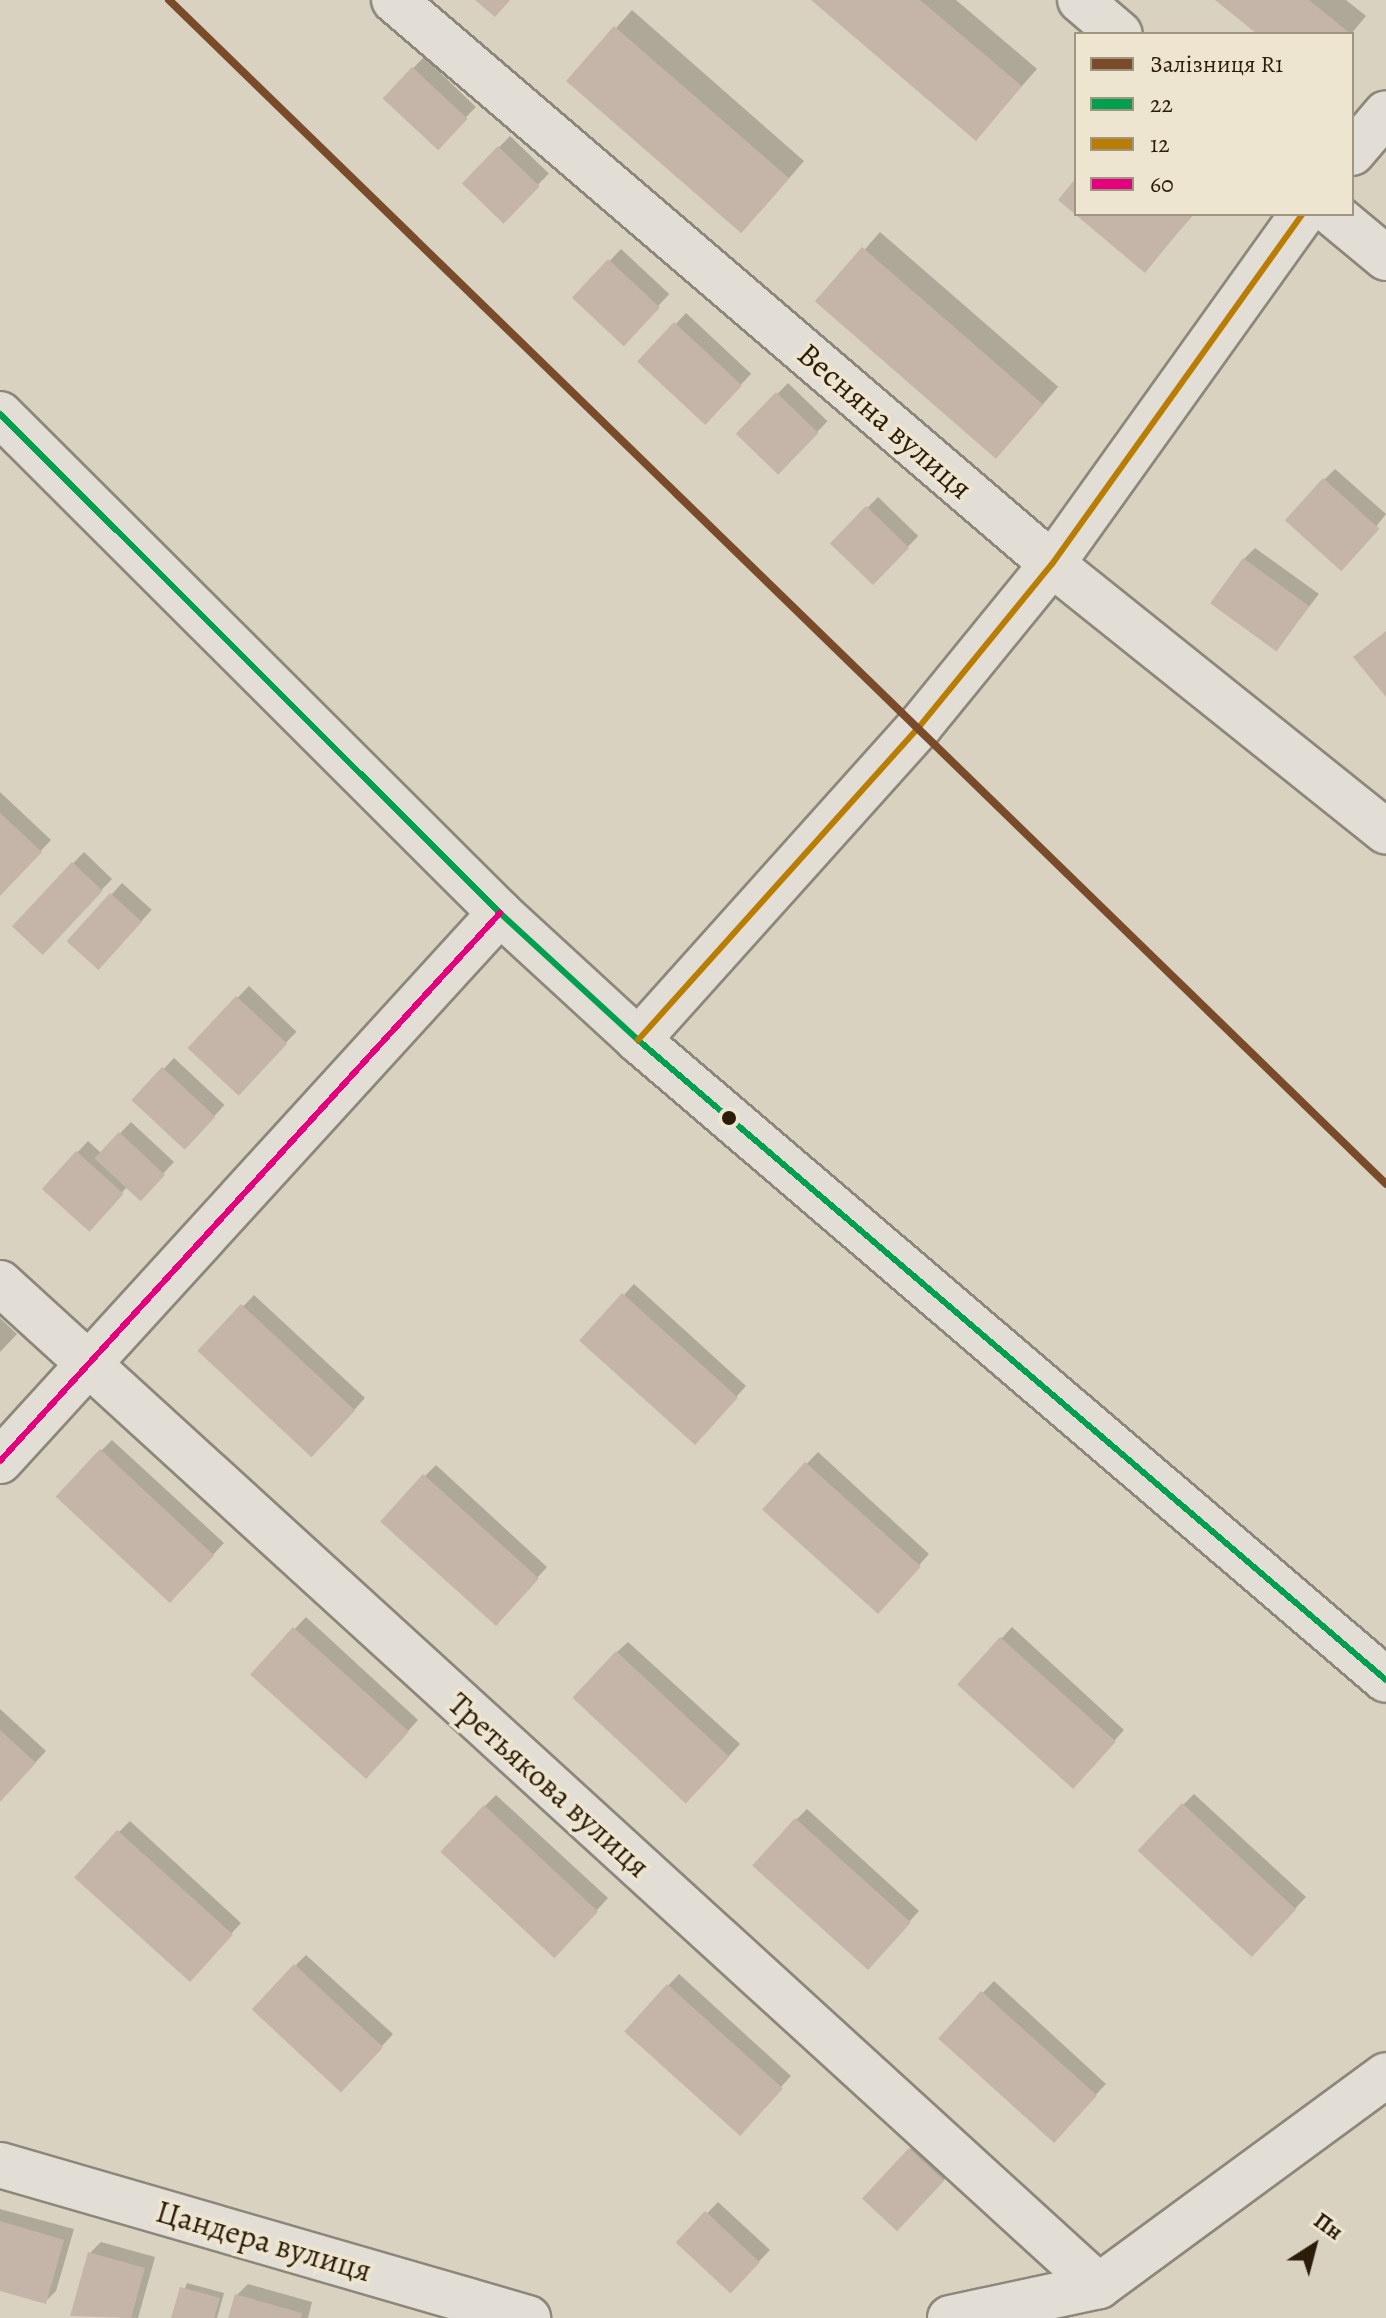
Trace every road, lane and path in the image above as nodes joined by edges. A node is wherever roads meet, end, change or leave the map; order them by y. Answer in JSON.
{"nodes":[{"id":1,"x":394,"y":0,"type":"edge"},
{"id":2,"x":1080,"y":0,"type":"edge"},
{"id":3,"x":1118,"y":32,"type":"edge"},
{"id":4,"x":1386,"y":113,"type":"edge"},
{"id":5,"x":1354,"y":151,"type":"edge"},
{"id":6,"x":1302,"y":216,"type":"edge"},
{"id":7,"x":1335,"y":216,"type":"edge"},
{"id":8,"x":1386,"y":258,"type":"edge"},
{"id":9,"x":0,"y":414,"type":"edge"},
{"id":10,"x":1052,"y":564,"type":"junction"},
{"id":11,"x":1386,"y":832,"type":"edge"},
{"id":12,"x":500,"y":913,"type":"junction"},
{"id":13,"x":638,"y":1040,"type":"junction"},
{"id":14,"x":0,"y":1283,"type":"edge"},
{"id":15,"x":90,"y":1365,"type":"junction"},
{"id":16,"x":0,"y":1461,"type":"edge"},
{"id":17,"x":1386,"y":1680,"type":"edge"},
{"id":18,"x":1386,"y":2075,"type":"edge"},
{"id":19,"x":0,"y":2165,"type":"edge"},
{"id":20,"x":1099,"y":2286,"type":"junction"},
{"id":21,"x":528,"y":2318,"type":"edge"},
{"id":22,"x":950,"y":2318,"type":"edge"}],
"edges":[{"from":1,"to":10,"type":"street","name":"Весняна вулиця"},
{"from":2,"to":3,"type":"street"},
{"from":4,"to":5,"type":"street"},
{"from":6,"to":10,"type":"street"},
{"from":7,"to":8,"type":"street"},
{"from":9,"to":12,"type":"street"},
{"from":10,"to":11,"type":"street","name":"Весняна вулиця"},
{"from":10,"to":13,"type":"street"},
{"from":12,"to":13,"type":"street"},
{"from":12,"to":15,"type":"street"},
{"from":13,"to":17,"type":"street"},
{"from":14,"to":15,"type":"street","name":"Третьякова вулиця"},
{"from":15,"to":16,"type":"street"},
{"from":15,"to":20,"type":"street","name":"Третьякова вулиця"},
{"from":18,"to":20,"type":"street"},
{"from":19,"to":21,"type":"street","name":"Цандера вулиця"},
{"from":20,"to":22,"type":"street"}]}
